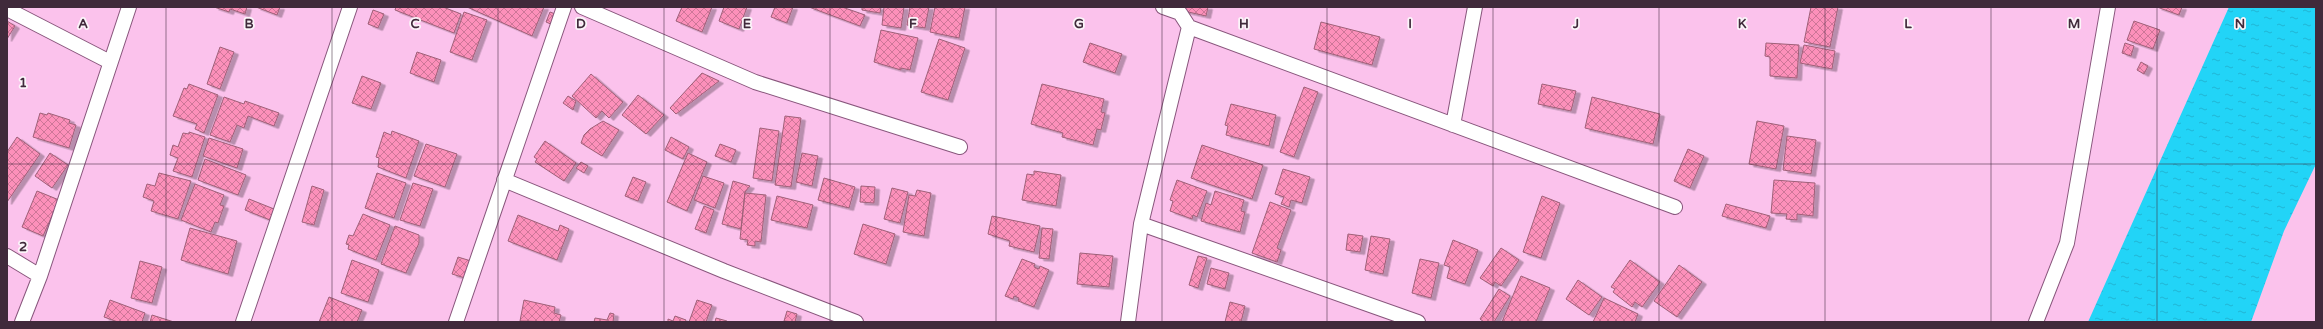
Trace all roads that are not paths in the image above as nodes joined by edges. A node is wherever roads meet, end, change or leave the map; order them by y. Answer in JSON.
{"nodes":[{"id":1,"x":129,"y":7,"type":"edge"},
{"id":2,"x":350,"y":7,"type":"edge"},
{"id":3,"x":564,"y":7,"type":"edge"},
{"id":4,"x":582,"y":7,"type":"edge"},
{"id":5,"x":1163,"y":7,"type":"edge"},
{"id":6,"x":1475,"y":7,"type":"edge"},
{"id":7,"x":2108,"y":7,"type":"edge"},
{"id":8,"x":7,"y":9,"type":"edge"},
{"id":9,"x":1189,"y":27,"type":"junction"},
{"id":10,"x":110,"y":62,"type":"junction"},
{"id":11,"x":1453,"y":125,"type":"junction"},
{"id":12,"x":960,"y":147,"type":"dead end"},
{"id":13,"x":504,"y":180,"type":"junction"},
{"id":14,"x":1675,"y":207,"type":"dead end"},
{"id":15,"x":1141,"y":224,"type":"junction"},
{"id":16,"x":7,"y":256,"type":"edge"},
{"id":17,"x":40,"y":276,"type":"junction"},
{"id":18,"x":22,"y":322,"type":"edge"},
{"id":19,"x":243,"y":322,"type":"edge"},
{"id":20,"x":456,"y":322,"type":"edge"},
{"id":21,"x":856,"y":322,"type":"edge"},
{"id":22,"x":1128,"y":322,"type":"edge"},
{"id":23,"x":1418,"y":322,"type":"edge"},
{"id":24,"x":2036,"y":322,"type":"edge"}],
"edges":[{"from":1,"to":10,"type":"street"},
{"from":2,"to":19,"type":"street"},
{"from":3,"to":13,"type":"street"},
{"from":4,"to":12,"type":"street"},
{"from":5,"to":9,"type":"street"},
{"from":6,"to":11,"type":"street"},
{"from":7,"to":24,"type":"street"},
{"from":8,"to":10,"type":"street"},
{"from":9,"to":11,"type":"street"},
{"from":9,"to":15,"type":"street"},
{"from":10,"to":17,"type":"street"},
{"from":11,"to":14,"type":"street"},
{"from":13,"to":20,"type":"street"},
{"from":13,"to":21,"type":"street"},
{"from":15,"to":22,"type":"street"},
{"from":15,"to":23,"type":"street"},
{"from":16,"to":17,"type":"street"},
{"from":17,"to":18,"type":"street"}]}
